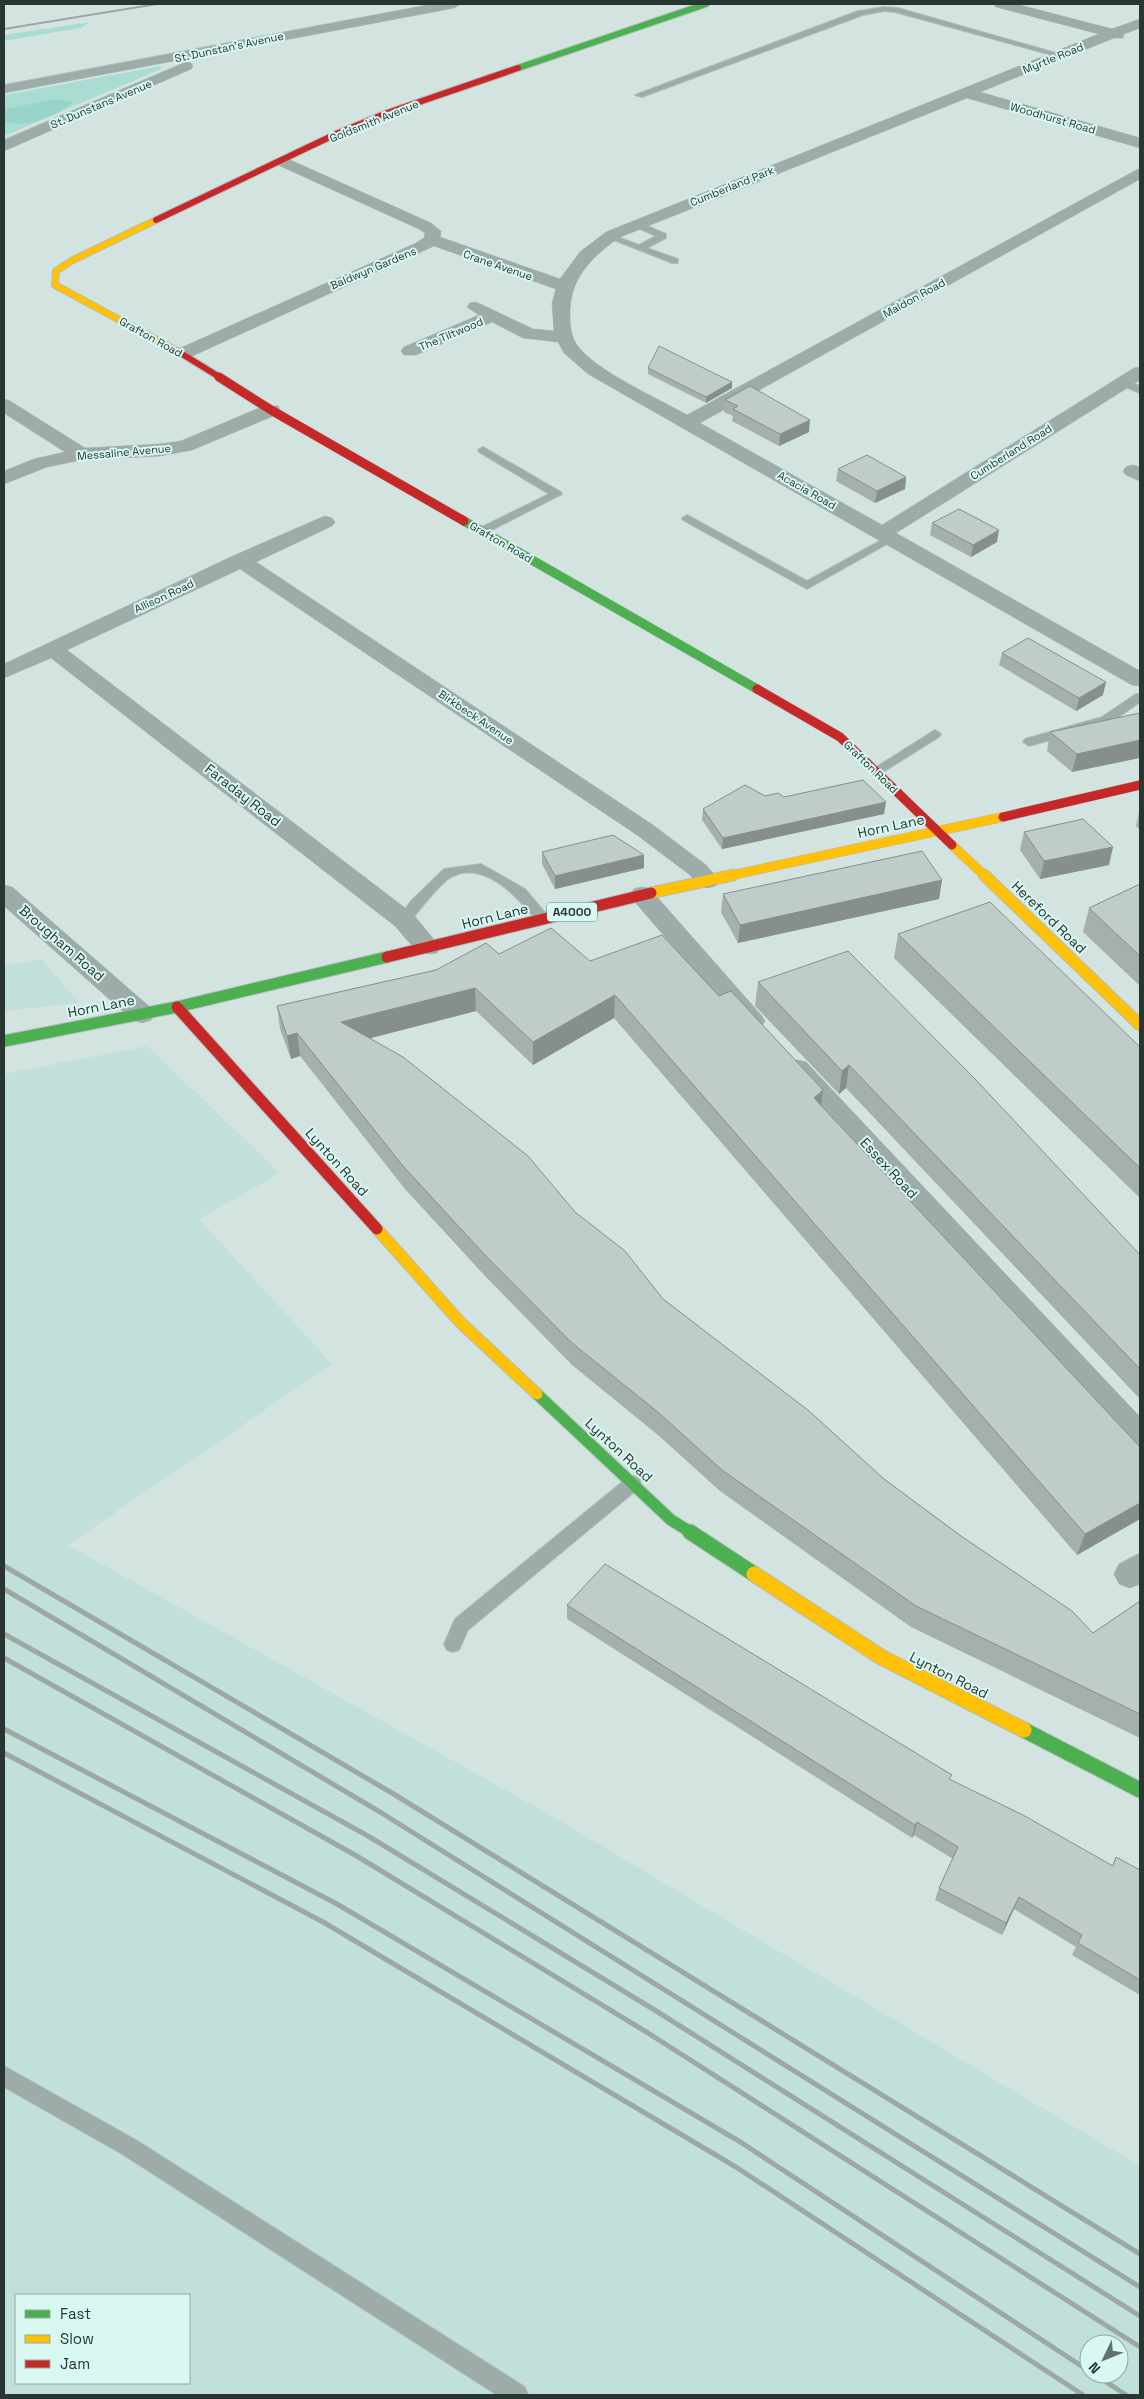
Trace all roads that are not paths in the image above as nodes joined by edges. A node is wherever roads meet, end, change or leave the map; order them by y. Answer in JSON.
{"nodes":[{"id":1,"x":454,"y":4,"type":"edge"},
{"id":2,"x":706,"y":4,"type":"edge"},
{"id":3,"x":1001,"y":4,"type":"edge"},
{"id":4,"x":1024,"y":6,"type":"edge"},
{"id":5,"x":1140,"y":23,"type":"edge"},
{"id":6,"x":1114,"y":34,"type":"junction"},
{"id":7,"x":1140,"y":40,"type":"edge"},
{"id":8,"x":193,"y":55,"type":"junction"},
{"id":9,"x":1059,"y":55,"type":"junction"},
{"id":10,"x":4,"y":89,"type":"edge"},
{"id":11,"x":966,"y":93,"type":"junction"},
{"id":12,"x":639,"y":95,"type":"dead end"},
{"id":13,"x":1140,"y":143,"type":"edge"},
{"id":14,"x":4,"y":146,"type":"edge"},
{"id":15,"x":283,"y":162,"type":"junction"},
{"id":16,"x":1140,"y":174,"type":"edge"},
{"id":17,"x":636,"y":224,"type":"junction"},
{"id":18,"x":610,"y":237,"type":"junction"},
{"id":19,"x":432,"y":240,"type":"junction"},
{"id":20,"x":641,"y":247,"type":"junction"},
{"id":21,"x":675,"y":261,"type":"dead end"},
{"id":22,"x":56,"y":272,"type":"joint"},
{"id":23,"x":564,"y":286,"type":"junction"},
{"id":24,"x":564,"y":337,"type":"junction"},
{"id":25,"x":410,"y":351,"type":"dead end"},
{"id":26,"x":182,"y":354,"type":"junction"},
{"id":27,"x":1140,"y":372,"type":"edge"},
{"id":28,"x":1132,"y":386,"type":"edge"},
{"id":29,"x":4,"y":405,"type":"edge"},
{"id":30,"x":271,"y":410,"type":"junction"},
{"id":31,"x":688,"y":422,"type":"junction"},
{"id":32,"x":483,"y":450,"type":"dead end"},
{"id":33,"x":81,"y":454,"type":"junction"},
{"id":34,"x":4,"y":478,"type":"edge"},
{"id":35,"x":687,"y":518,"type":"dead end"},
{"id":36,"x":325,"y":522,"type":"dead end"},
{"id":37,"x":482,"y":531,"type":"junction"},
{"id":38,"x":887,"y":536,"type":"junction"},
{"id":39,"x":240,"y":560,"type":"junction"},
{"id":40,"x":52,"y":649,"type":"junction"},
{"id":41,"x":4,"y":672,"type":"edge"},
{"id":42,"x":1140,"y":680,"type":"edge"},
{"id":43,"x":1140,"y":697,"type":"edge"},
{"id":44,"x":935,"y":734,"type":"dead end"},
{"id":45,"x":1029,"y":742,"type":"dead end"},
{"id":46,"x":876,"y":772,"type":"junction"},
{"id":47,"x":1140,"y":785,"type":"edge"},
{"id":48,"x":938,"y":831,"type":"junction"},
{"id":49,"x":707,"y":880,"type":"junction"},
{"id":50,"x":4,"y":893,"type":"edge"},
{"id":51,"x":642,"y":895,"type":"junction"},
{"id":52,"x":404,"y":920,"type":"junction"},
{"id":53,"x":543,"y":920,"type":"junction"},
{"id":54,"x":428,"y":947,"type":"junction"},
{"id":55,"x":177,"y":1007,"type":"junction"},
{"id":56,"x":142,"y":1014,"type":"junction"},
{"id":57,"x":1140,"y":1025,"type":"edge"},
{"id":58,"x":4,"y":1041,"type":"edge"},
{"id":59,"x":1140,"y":1437,"type":"edge"},
{"id":60,"x":633,"y":1484,"type":"junction"},
{"id":61,"x":453,"y":1644,"type":"dead end"},
{"id":62,"x":1140,"y":1790,"type":"edge"},
{"id":63,"x":4,"y":2076,"type":"edge"},
{"id":64,"x":517,"y":2395,"type":"edge"}],
"edges":[{"from":1,"to":8,"type":"street","name":"St. Dunstan's Avenue"},
{"from":2,"to":15,"type":"street","name":"Goldsmith Avenue"},
{"from":3,"to":4,"type":"street"},
{"from":4,"to":6,"type":"street"},
{"from":5,"to":6,"type":"street","name":"Myrtle Road"},
{"from":6,"to":7,"type":"street"},
{"from":6,"to":9,"type":"street","name":"Myrtle Road"},
{"from":8,"to":10,"type":"street","name":"St. Dunstan's Avenue"},
{"from":8,"to":14,"type":"street","name":"St. Dunstans Avenue"},
{"from":9,"to":11,"type":"street","name":"Myrtle Road"},
{"from":9,"to":12,"type":"lane"},
{"from":11,"to":13,"type":"street","name":"Woodhurst Road"},
{"from":11,"to":17,"type":"street","name":"Cumberland Park"},
{"from":15,"to":19,"type":"street","name":"Baldwyn Gardens"},
{"from":15,"to":22,"type":"street","name":"Goldsmith Avenue"},
{"from":16,"to":31,"type":"street","name":"Maldon Road"},
{"from":17,"to":18,"type":"street","name":"Cumberland Park"},
{"from":17,"to":20,"type":"lane"},
{"from":18,"to":20,"type":"lane"},
{"from":18,"to":23,"type":"street","name":"Cumberland Park"},
{"from":19,"to":23,"type":"street","name":"Crane Avenue"},
{"from":19,"to":26,"type":"street","name":"Baldwyn Gardens"},
{"from":20,"to":21,"type":"lane"},
{"from":22,"to":26,"type":"street","name":"Grafton Road"},
{"from":23,"to":24,"type":"street","name":"Cumberland Park"},
{"from":24,"to":25,"type":"street","name":"The Tiltwood"},
{"from":24,"to":31,"type":"street","name":"Acacia Road"},
{"from":26,"to":30,"type":"street","name":"Grafton Road"},
{"from":27,"to":28,"type":"street","name":"Cumberland Road"},
{"from":28,"to":38,"type":"street","name":"Cumberland Road"},
{"from":29,"to":33,"type":"street"},
{"from":30,"to":33,"type":"street","name":"Messaline Avenue"},
{"from":30,"to":37,"type":"street","name":"Grafton Road"},
{"from":31,"to":38,"type":"street","name":"Acacia Road"},
{"from":32,"to":37,"type":"lane"},
{"from":33,"to":34,"type":"street","name":"Messaline Avenue"},
{"from":35,"to":38,"type":"lane"},
{"from":36,"to":39,"type":"street","name":"Allison Road"},
{"from":37,"to":46,"type":"street","name":"Grafton Road"},
{"from":38,"to":42,"type":"street","name":"Acacia Road"},
{"from":39,"to":40,"type":"street","name":"Allison Road"},
{"from":39,"to":49,"type":"street","name":"Birkbeck Avenue"},
{"from":40,"to":41,"type":"street","name":"Allison Road"},
{"from":40,"to":52,"type":"street","name":"Faraday Road"},
{"from":43,"to":45,"type":"lane"},
{"from":44,"to":46,"type":"lane"},
{"from":46,"to":48,"type":"street","name":"Grafton Road"},
{"from":47,"to":48,"type":"street","name":"Horn Lane","number":"A4000"},
{"from":48,"to":49,"type":"street","name":"Horn Lane","number":"A4000"},
{"from":48,"to":57,"type":"street","name":"Hereford Road"},
{"from":49,"to":51,"type":"street","name":"Horn Lane","number":"A4000"},
{"from":50,"to":56,"type":"street","name":"Brougham Road"},
{"from":51,"to":53,"type":"street","name":"Horn Lane","number":"A4000"},
{"from":51,"to":59,"type":"street","name":"Essex Road"},
{"from":52,"to":53,"type":"lane"},
{"from":52,"to":54,"type":"street","name":"Faraday Road"},
{"from":53,"to":54,"type":"street","name":"Horn Lane","number":"A4000"},
{"from":54,"to":55,"type":"street","name":"Horn Lane","number":"A4000"},
{"from":55,"to":56,"type":"street","name":"Horn Lane","number":"A4000"},
{"from":55,"to":60,"type":"street","name":"Lynton Road"},
{"from":56,"to":58,"type":"street","name":"Horn Lane","number":"A4000"},
{"from":60,"to":61,"type":"lane"},
{"from":60,"to":62,"type":"street","name":"Lynton Road"},
{"from":63,"to":64,"type":"lane"}]}
